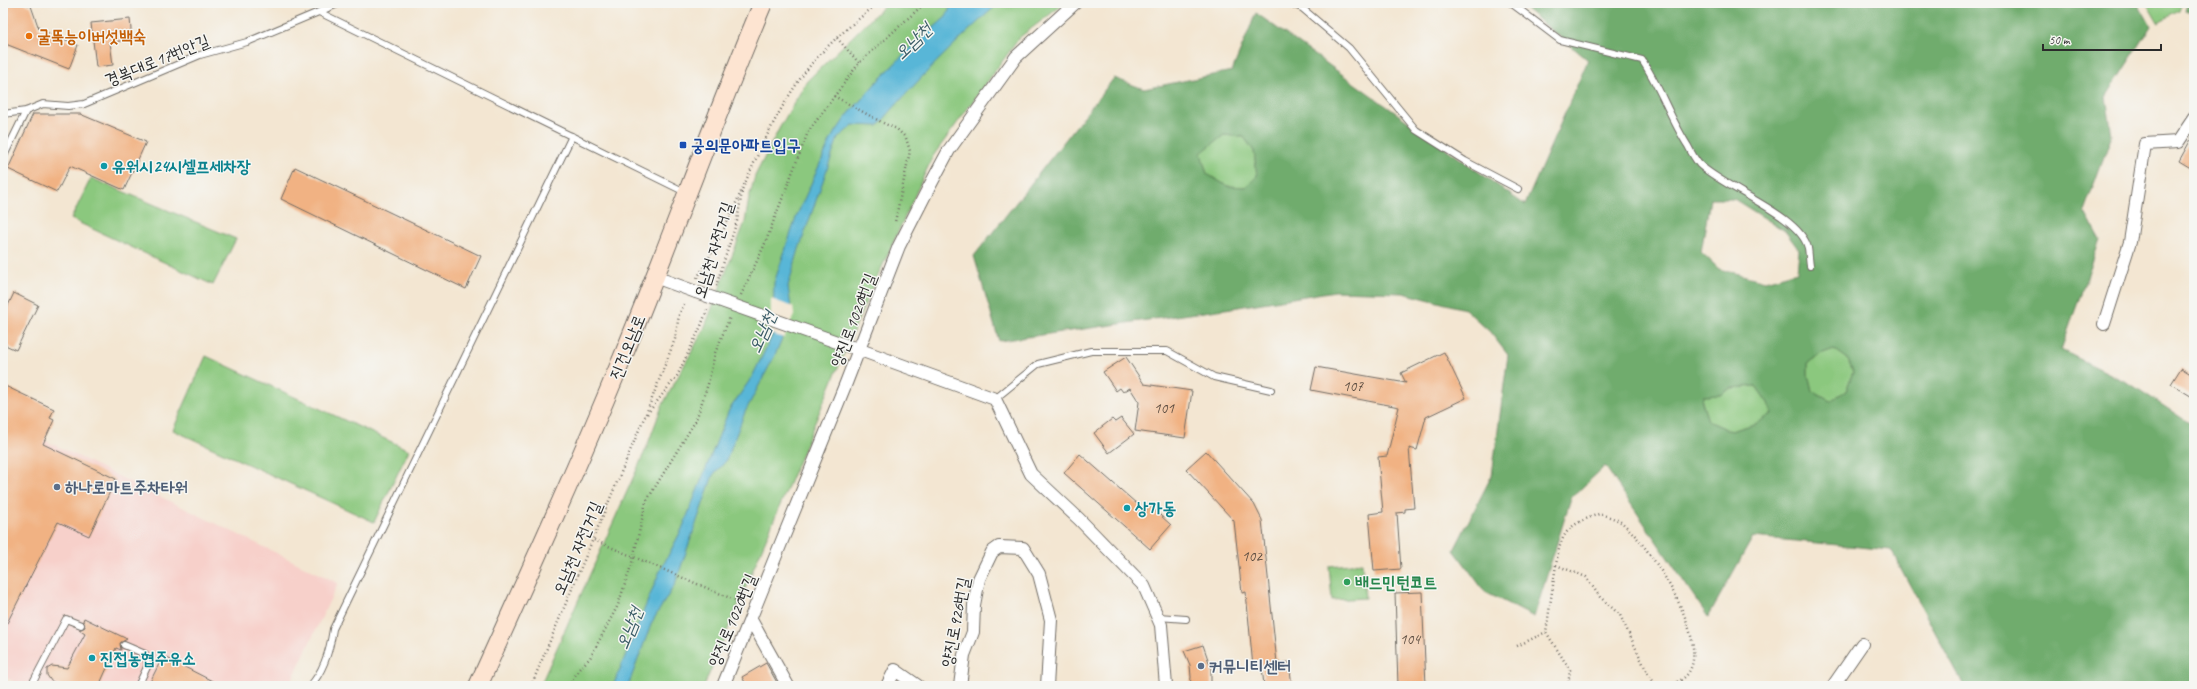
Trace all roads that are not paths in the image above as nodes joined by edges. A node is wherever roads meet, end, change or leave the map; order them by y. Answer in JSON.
{"nodes":[{"id":1,"x":340,"y":3,"type":"edge"},
{"id":2,"x":764,"y":3,"type":"edge"},
{"id":3,"x":1076,"y":3,"type":"edge"},
{"id":4,"x":1290,"y":3,"type":"edge"},
{"id":5,"x":1511,"y":3,"type":"edge"},
{"id":6,"x":321,"y":13,"type":"junction"},
{"id":7,"x":26,"y":111,"type":"junction"},
{"id":8,"x":3,"y":114,"type":"edge"},
{"id":9,"x":2194,"y":118,"type":"edge"},
{"id":10,"x":572,"y":136,"type":"junction"},
{"id":11,"x":3,"y":158,"type":"edge"},
{"id":12,"x":1518,"y":189,"type":"dead end"},
{"id":13,"x":686,"y":193,"type":"junction"},
{"id":14,"x":1810,"y":266,"type":"dead end"},
{"id":15,"x":655,"y":277,"type":"junction"},
{"id":16,"x":2104,"y":324,"type":"dead end"},
{"id":17,"x":855,"y":348,"type":"junction"},
{"id":18,"x":1272,"y":390,"type":"dead end"},
{"id":19,"x":995,"y":399,"type":"junction"},
{"id":20,"x":753,"y":614,"type":"junction"},
{"id":21,"x":1158,"y":617,"type":"junction"},
{"id":22,"x":1186,"y":619,"type":"dead end"},
{"id":23,"x":81,"y":625,"type":"dead end"},
{"id":24,"x":1862,"y":644,"type":"dead end"},
{"id":25,"x":124,"y":645,"type":"dead end"},
{"id":26,"x":31,"y":686,"type":"edge"},
{"id":27,"x":138,"y":686,"type":"edge"},
{"id":28,"x":310,"y":686,"type":"edge"},
{"id":29,"x":478,"y":686,"type":"edge"},
{"id":30,"x":723,"y":686,"type":"edge"},
{"id":31,"x":788,"y":686,"type":"edge"},
{"id":32,"x":886,"y":686,"type":"edge"},
{"id":33,"x":918,"y":686,"type":"edge"},
{"id":34,"x":960,"y":686,"type":"edge"},
{"id":35,"x":1047,"y":686,"type":"edge"},
{"id":36,"x":1166,"y":686,"type":"edge"},
{"id":37,"x":1833,"y":686,"type":"edge"}],
"edges":[{"from":1,"to":6,"type":"lane","name":"경복대로17번안길"},
{"from":2,"to":13,"type":"main road","name":"진건오남로"},
{"from":3,"to":17,"type":"street","name":"양진로1020번길"},
{"from":4,"to":12,"type":"lane"},
{"from":5,"to":14,"type":"lane"},
{"from":6,"to":7,"type":"lane","name":"경복대로17번안길"},
{"from":6,"to":10,"type":"lane"},
{"from":7,"to":8,"type":"lane","name":"경복대로17번안길"},
{"from":7,"to":11,"type":"lane"},
{"from":9,"to":16,"type":"street"},
{"from":10,"to":13,"type":"lane"},
{"from":10,"to":28,"type":"lane"},
{"from":13,"to":15,"type":"main road","name":"진건오남로"},
{"from":15,"to":17,"type":"street","bridge":true},
{"from":15,"to":29,"type":"main road","name":"진건오남로"},
{"from":17,"to":19,"type":"street"},
{"from":17,"to":20,"type":"street","name":"양진로1020번길"},
{"from":18,"to":19,"type":"lane"},
{"from":19,"to":21,"type":"street"},
{"from":20,"to":30,"type":"street","name":"양진로1020번길"},
{"from":20,"to":31,"type":"street"},
{"from":21,"to":22,"type":"lane"},
{"from":21,"to":36,"type":"street"},
{"from":23,"to":26,"type":"lane"},
{"from":24,"to":37,"type":"street"},
{"from":25,"to":27,"type":"lane"},
{"from":32,"to":33,"type":"street"},
{"from":34,"to":35,"type":"street","name":"양진로926번길"}]}
